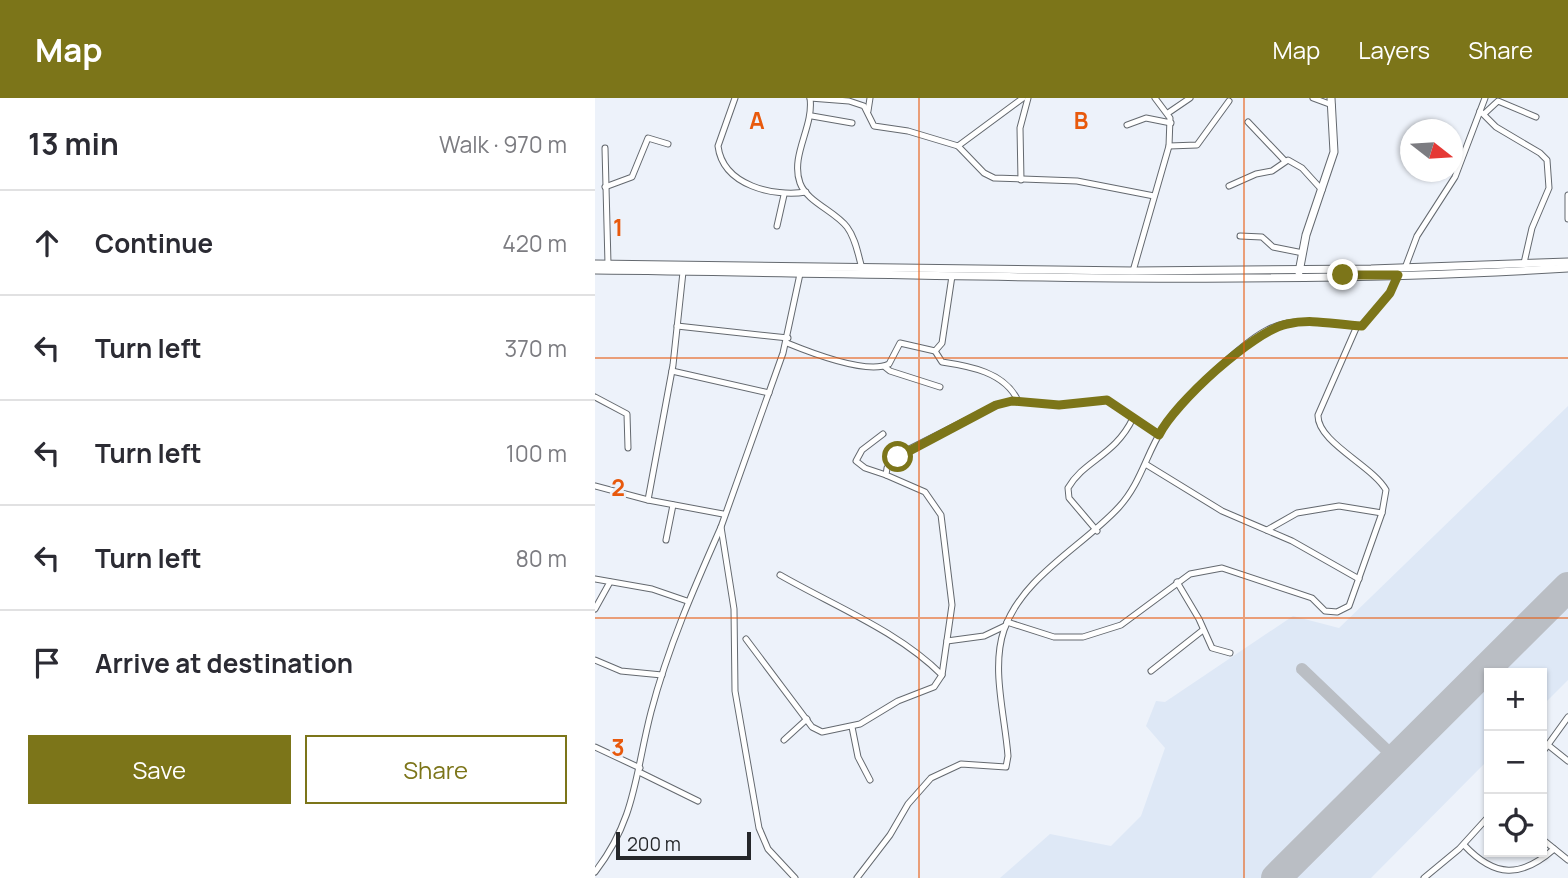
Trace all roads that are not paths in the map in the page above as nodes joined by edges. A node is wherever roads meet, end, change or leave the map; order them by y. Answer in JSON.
{"nodes":[{"id":1,"x":734,"y":98,"type":"edge"},
{"id":2,"x":810,"y":98,"type":"edge"},
{"id":3,"x":870,"y":98,"type":"edge"},
{"id":4,"x":1025,"y":98,"type":"edge"},
{"id":5,"x":1155,"y":98,"type":"edge"},
{"id":6,"x":1189,"y":98,"type":"edge"},
{"id":7,"x":1313,"y":98,"type":"edge"},
{"id":8,"x":1485,"y":98,"type":"edge"},
{"id":9,"x":1229,"y":101,"type":"dead end"},
{"id":10,"x":1331,"y":101,"type":"edge"},
{"id":11,"x":868,"y":111,"type":"junction"},
{"id":12,"x":1168,"y":113,"type":"junction"},
{"id":13,"x":1482,"y":113,"type":"junction"},
{"id":14,"x":812,"y":116,"type":"junction"},
{"id":15,"x":1536,"y":117,"type":"dead end"},
{"id":16,"x":1248,"y":122,"type":"dead end"},
{"id":17,"x":852,"y":123,"type":"dead end"},
{"id":18,"x":1171,"y":123,"type":"junction"},
{"id":19,"x":1127,"y":125,"type":"dead end"},
{"id":20,"x":668,"y":144,"type":"dead end"},
{"id":21,"x":958,"y":146,"type":"junction"},
{"id":22,"x":1169,"y":146,"type":"junction"},
{"id":23,"x":605,"y":148,"type":"dead end"},
{"id":24,"x":1285,"y":161,"type":"junction"},
{"id":25,"x":1021,"y":180,"type":"junction"},
{"id":26,"x":1229,"y":186,"type":"dead end"},
{"id":27,"x":605,"y":187,"type":"junction"},
{"id":28,"x":1322,"y":190,"type":"junction"},
{"id":29,"x":806,"y":192,"type":"junction"},
{"id":30,"x":784,"y":195,"type":"junction"},
{"id":31,"x":1568,"y":195,"type":"edge"},
{"id":32,"x":1154,"y":196,"type":"junction"},
{"id":33,"x":1568,"y":219,"type":"edge"},
{"id":34,"x":777,"y":226,"type":"dead end"},
{"id":35,"x":1240,"y":236,"type":"dead end"},
{"id":36,"x":1303,"y":253,"type":"junction"},
{"id":37,"x":1568,"y":262,"type":"edge"},
{"id":38,"x":1524,"y":263,"type":"junction"},
{"id":39,"x":595,"y":264,"type":"edge"},
{"id":40,"x":608,"y":264,"type":"junction"},
{"id":41,"x":862,"y":268,"type":"junction"},
{"id":42,"x":1405,"y":268,"type":"junction"},
{"id":43,"x":1568,"y":268,"type":"edge"},
{"id":44,"x":595,"y":270,"type":"edge"},
{"id":45,"x":1133,"y":271,"type":"junction"},
{"id":46,"x":683,"y":272,"type":"junction"},
{"id":47,"x":1299,"y":273,"type":"junction"},
{"id":48,"x":800,"y":274,"type":"junction"},
{"id":49,"x":1398,"y":275,"type":"junction"},
{"id":50,"x":953,"y":276,"type":"junction"},
{"id":51,"x":677,"y":326,"type":"junction"},
{"id":52,"x":1357,"y":326,"type":"junction"},
{"id":53,"x":787,"y":340,"type":"junction"},
{"id":54,"x":935,"y":351,"type":"junction"},
{"id":55,"x":885,"y":367,"type":"junction"},
{"id":56,"x":671,"y":371,"type":"junction"},
{"id":57,"x":940,"y":387,"type":"dead end"},
{"id":58,"x":769,"y":393,"type":"junction"},
{"id":59,"x":595,"y":397,"type":"edge"},
{"id":60,"x":1018,"y":401,"type":"junction"},
{"id":61,"x":1133,"y":418,"type":"junction"},
{"id":62,"x":883,"y":434,"type":"dead end"},
{"id":63,"x":1159,"y":435,"type":"junction"},
{"id":64,"x":628,"y":448,"type":"dead end"},
{"id":65,"x":1147,"y":465,"type":"junction"},
{"id":66,"x":886,"y":475,"type":"junction"},
{"id":67,"x":595,"y":486,"type":"edge"},
{"id":68,"x":648,"y":500,"type":"junction"},
{"id":69,"x":673,"y":505,"type":"junction"},
{"id":70,"x":1381,"y":513,"type":"junction"},
{"id":71,"x":723,"y":514,"type":"junction"},
{"id":72,"x":721,"y":527,"type":"junction"},
{"id":73,"x":1267,"y":530,"type":"junction"},
{"id":74,"x":1097,"y":531,"type":"junction"},
{"id":75,"x":666,"y":540,"type":"dead end"},
{"id":76,"x":781,"y":575,"type":"dead end"},
{"id":77,"x":595,"y":579,"type":"edge"},
{"id":78,"x":1359,"y":579,"type":"junction"},
{"id":79,"x":610,"y":582,"type":"junction"},
{"id":80,"x":1177,"y":582,"type":"junction"},
{"id":81,"x":687,"y":601,"type":"junction"},
{"id":82,"x":595,"y":609,"type":"edge"},
{"id":83,"x":1006,"y":624,"type":"junction"},
{"id":84,"x":1203,"y":630,"type":"junction"},
{"id":85,"x":746,"y":639,"type":"dead end"},
{"id":86,"x":947,"y":641,"type":"junction"},
{"id":87,"x":1230,"y":653,"type":"dead end"},
{"id":88,"x":595,"y":660,"type":"edge"},
{"id":89,"x":1151,"y":671,"type":"dead end"},
{"id":90,"x":942,"y":675,"type":"junction"},
{"id":91,"x":662,"y":676,"type":"junction"},
{"id":92,"x":1568,"y":717,"type":"edge"},
{"id":93,"x":807,"y":719,"type":"junction"},
{"id":94,"x":852,"y":727,"type":"junction"},
{"id":95,"x":784,"y":740,"type":"dead end"},
{"id":96,"x":1548,"y":745,"type":"joint"},
{"id":97,"x":595,"y":747,"type":"edge"},
{"id":98,"x":1568,"y":761,"type":"edge"},
{"id":99,"x":640,"y":770,"type":"junction"},
{"id":100,"x":870,"y":780,"type":"dead end"},
{"id":101,"x":698,"y":801,"type":"dead end"},
{"id":102,"x":1484,"y":822,"type":"edge"},
{"id":103,"x":1547,"y":843,"type":"edge"},
{"id":104,"x":1464,"y":845,"type":"junction"},
{"id":105,"x":1554,"y":849,"type":"junction"},
{"id":106,"x":1568,"y":860,"type":"edge"},
{"id":107,"x":595,"y":872,"type":"edge"},
{"id":108,"x":795,"y":878,"type":"edge"},
{"id":109,"x":857,"y":878,"type":"edge"},
{"id":110,"x":1425,"y":878,"type":"edge"}],
"edges":[{"from":1,"to":30,"type":"street"},
{"from":2,"to":11,"type":"street"},
{"from":2,"to":14,"type":"street"},
{"from":3,"to":11,"type":"street"},
{"from":4,"to":21,"type":"street"},
{"from":4,"to":25,"type":"street"},
{"from":5,"to":12,"type":"street"},
{"from":6,"to":12,"type":"street"},
{"from":7,"to":10,"type":"street"},
{"from":8,"to":13,"type":"street"},
{"from":9,"to":22,"type":"street"},
{"from":10,"to":28,"type":"main road"},
{"from":11,"to":21,"type":"street"},
{"from":12,"to":18,"type":"street"},
{"from":13,"to":15,"type":"street"},
{"from":13,"to":38,"type":"street"},
{"from":13,"to":42,"type":"street"},
{"from":14,"to":17,"type":"street"},
{"from":14,"to":29,"type":"street"},
{"from":16,"to":24,"type":"street"},
{"from":18,"to":19,"type":"street"},
{"from":18,"to":22,"type":"street"},
{"from":20,"to":27,"type":"street"},
{"from":21,"to":25,"type":"street"},
{"from":22,"to":32,"type":"street"},
{"from":23,"to":27,"type":"street"},
{"from":24,"to":26,"type":"street"},
{"from":24,"to":28,"type":"street"},
{"from":25,"to":32,"type":"street"},
{"from":27,"to":40,"type":"street"},
{"from":28,"to":36,"type":"main road"},
{"from":29,"to":30,"type":"street"},
{"from":29,"to":41,"type":"street"},
{"from":30,"to":34,"type":"street"},
{"from":31,"to":33,"type":"street"},
{"from":32,"to":45,"type":"street"},
{"from":35,"to":36,"type":"street"},
{"from":36,"to":47,"type":"main road"},
{"from":37,"to":38,"type":"main road"},
{"from":38,"to":42,"type":"main road"},
{"from":39,"to":40,"type":"main road"},
{"from":40,"to":41,"type":"main road"},
{"from":41,"to":45,"type":"main road"},
{"from":42,"to":47,"type":"main road"},
{"from":43,"to":49,"type":"main road"},
{"from":44,"to":46,"type":"main road"},
{"from":45,"to":47,"type":"main road"},
{"from":46,"to":48,"type":"main road"},
{"from":46,"to":51,"type":"street"},
{"from":47,"to":49,"type":"main road"},
{"from":47,"to":50,"type":"main road"},
{"from":48,"to":50,"type":"main road"},
{"from":48,"to":53,"type":"street"},
{"from":49,"to":52,"type":"street"},
{"from":50,"to":54,"type":"street"},
{"from":51,"to":53,"type":"street"},
{"from":51,"to":56,"type":"street"},
{"from":52,"to":63,"type":"street"},
{"from":52,"to":70,"type":"street"},
{"from":53,"to":55,"type":"street"},
{"from":53,"to":58,"type":"street"},
{"from":54,"to":55,"type":"street"},
{"from":54,"to":60,"type":"street"},
{"from":55,"to":57,"type":"street"},
{"from":56,"to":58,"type":"street"},
{"from":56,"to":68,"type":"street"},
{"from":58,"to":71,"type":"street"},
{"from":59,"to":64,"type":"street"},
{"from":60,"to":61,"type":"street"},
{"from":60,"to":66,"type":"street"},
{"from":61,"to":63,"type":"street"},
{"from":61,"to":74,"type":"street"},
{"from":62,"to":66,"type":"street"},
{"from":63,"to":65,"type":"street"},
{"from":65,"to":73,"type":"street"},
{"from":65,"to":74,"type":"street"},
{"from":66,"to":86,"type":"street"},
{"from":67,"to":68,"type":"street"},
{"from":68,"to":69,"type":"street"},
{"from":69,"to":71,"type":"street"},
{"from":69,"to":75,"type":"street"},
{"from":70,"to":73,"type":"street"},
{"from":70,"to":78,"type":"street"},
{"from":71,"to":72,"type":"street"},
{"from":72,"to":81,"type":"street"},
{"from":72,"to":108,"type":"street"},
{"from":73,"to":78,"type":"street"},
{"from":74,"to":83,"type":"street"},
{"from":76,"to":90,"type":"street"},
{"from":77,"to":79,"type":"street"},
{"from":78,"to":80,"type":"street"},
{"from":79,"to":81,"type":"street"},
{"from":79,"to":82,"type":"street"},
{"from":80,"to":83,"type":"street"},
{"from":80,"to":84,"type":"street"},
{"from":81,"to":91,"type":"street"},
{"from":83,"to":86,"type":"street"},
{"from":83,"to":109,"type":"street"},
{"from":84,"to":87,"type":"street"},
{"from":84,"to":89,"type":"street"},
{"from":85,"to":93,"type":"street"},
{"from":86,"to":90,"type":"street"},
{"from":88,"to":91,"type":"street"},
{"from":90,"to":94,"type":"street"},
{"from":91,"to":99,"type":"street"},
{"from":92,"to":96,"type":"street"},
{"from":93,"to":94,"type":"street"},
{"from":93,"to":95,"type":"street"},
{"from":94,"to":100,"type":"street"},
{"from":96,"to":98,"type":"street"},
{"from":97,"to":99,"type":"street"},
{"from":99,"to":101,"type":"street"},
{"from":99,"to":107,"type":"street"},
{"from":102,"to":104,"type":"street"},
{"from":103,"to":105,"type":"street"},
{"from":104,"to":105,"type":"street"},
{"from":104,"to":110,"type":"street"},
{"from":105,"to":106,"type":"street"}]}
